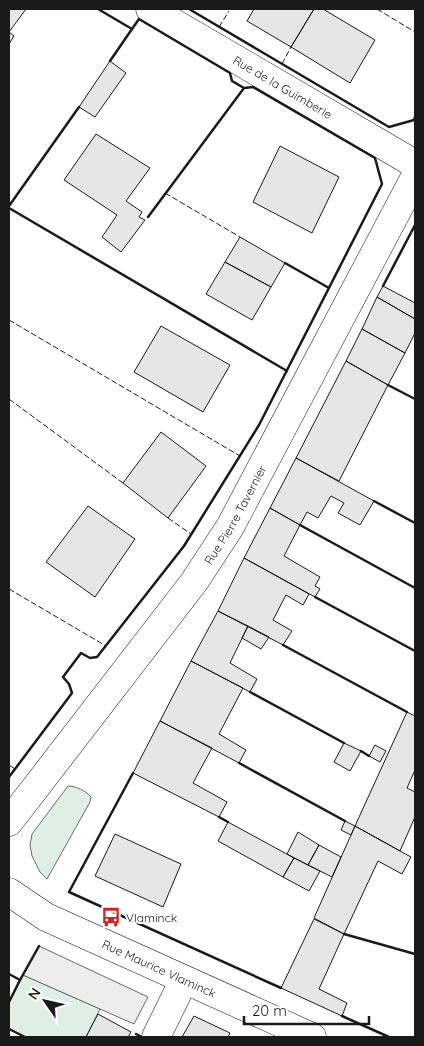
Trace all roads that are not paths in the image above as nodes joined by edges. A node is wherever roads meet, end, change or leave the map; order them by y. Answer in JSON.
{"nodes":[{"id":1,"x":150,"y":9,"type":"edge"},
{"id":2,"x":415,"y":164,"type":"edge"},
{"id":3,"x":415,"y":177,"type":"edge"},
{"id":4,"x":9,"y":822,"type":"edge"},
{"id":5,"x":9,"y":892,"type":"edge"},
{"id":6,"x":184,"y":980,"type":"junction"},
{"id":7,"x":156,"y":1037,"type":"edge"},
{"id":8,"x":312,"y":1037,"type":"edge"}],
"edges":[{"from":1,"to":2,"type":"street","name":"Rue de la Guimberie"},
{"from":3,"to":4,"type":"street","name":"Rue Pierre Tavernier"},
{"from":5,"to":6,"type":"street","name":"Rue Maurice Vlaminck"},
{"from":6,"to":7,"type":"street"},
{"from":6,"to":8,"type":"street","name":"Rue Maurice Vlaminck"}]}
